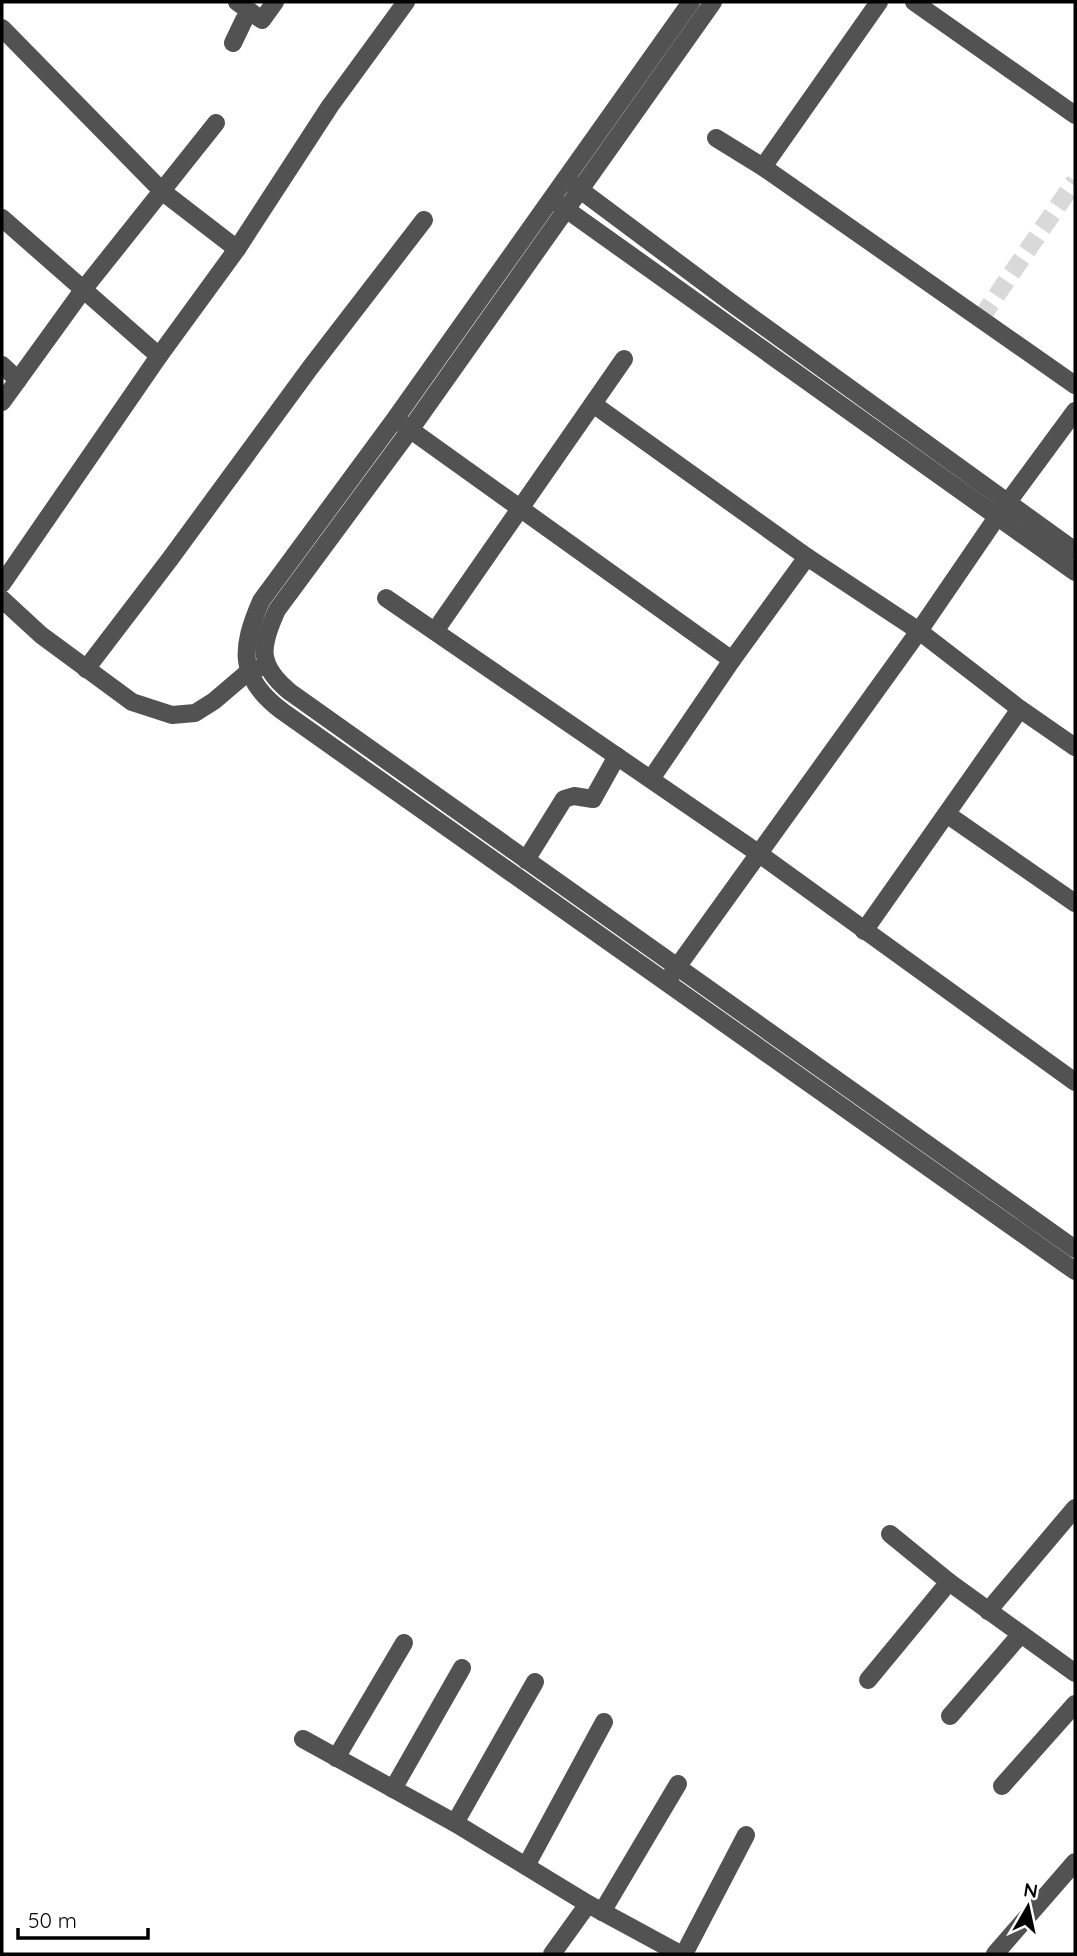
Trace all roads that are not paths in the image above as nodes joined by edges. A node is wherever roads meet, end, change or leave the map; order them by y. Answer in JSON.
{"nodes":[{"id":1,"x":275,"y":2,"type":"edge"},
{"id":2,"x":406,"y":2,"type":"edge"},
{"id":3,"x":691,"y":2,"type":"edge"},
{"id":4,"x":713,"y":2,"type":"edge"},
{"id":5,"x":879,"y":2,"type":"edge"},
{"id":6,"x":915,"y":2,"type":"edge"},
{"id":7,"x":244,"y":7,"type":"edge"},
{"id":8,"x":2,"y":28,"type":"edge"},
{"id":9,"x":233,"y":43,"type":"dead end"},
{"id":10,"x":1075,"y":115,"type":"edge"},
{"id":11,"x":216,"y":123,"type":"dead end"},
{"id":12,"x":716,"y":138,"type":"dead end"},
{"id":13,"x":763,"y":167,"type":"junction"},
{"id":14,"x":573,"y":185,"type":"junction"},
{"id":15,"x":163,"y":192,"type":"junction"},
{"id":16,"x":559,"y":204,"type":"junction"},
{"id":17,"x":2,"y":218,"type":"edge"},
{"id":18,"x":424,"y":220,"type":"dead end"},
{"id":19,"x":237,"y":248,"type":"junction"},
{"id":20,"x":83,"y":290,"type":"junction"},
{"id":21,"x":159,"y":356,"type":"junction"},
{"id":22,"x":624,"y":359,"type":"dead end"},
{"id":23,"x":2,"y":365,"type":"edge"},
{"id":24,"x":18,"y":380,"type":"junction"},
{"id":25,"x":1075,"y":385,"type":"edge"},
{"id":26,"x":2,"y":402,"type":"edge"},
{"id":27,"x":593,"y":404,"type":"junction"},
{"id":28,"x":1075,"y":411,"type":"edge"},
{"id":29,"x":402,"y":424,"type":"junction"},
{"id":30,"x":1009,"y":503,"type":"junction"},
{"id":31,"x":520,"y":508,"type":"junction"},
{"id":32,"x":998,"y":517,"type":"junction"},
{"id":33,"x":1075,"y":551,"type":"edge"},
{"id":34,"x":807,"y":557,"type":"junction"},
{"id":35,"x":1075,"y":572,"type":"edge"},
{"id":36,"x":2,"y":584,"type":"edge"},
{"id":37,"x":386,"y":598,"type":"dead end"},
{"id":38,"x":2,"y":599,"type":"edge"},
{"id":39,"x":435,"y":631,"type":"junction"},
{"id":40,"x":919,"y":631,"type":"junction"},
{"id":41,"x":732,"y":660,"type":"junction"},
{"id":42,"x":266,"y":666,"type":"junction"},
{"id":43,"x":86,"y":669,"type":"junction"},
{"id":44,"x":248,"y":671,"type":"junction"},
{"id":45,"x":1020,"y":709,"type":"junction"},
{"id":46,"x":1075,"y":747,"type":"edge"},
{"id":47,"x":617,"y":756,"type":"junction"},
{"id":48,"x":651,"y":779,"type":"junction"},
{"id":49,"x":948,"y":814,"type":"junction"},
{"id":50,"x":758,"y":853,"type":"junction"},
{"id":51,"x":526,"y":860,"type":"junction"},
{"id":52,"x":1075,"y":903,"type":"edge"},
{"id":53,"x":864,"y":931,"type":"junction"},
{"id":54,"x":671,"y":975,"type":"junction"},
{"id":55,"x":1075,"y":1082,"type":"edge"},
{"id":56,"x":1075,"y":1249,"type":"edge"},
{"id":57,"x":1075,"y":1271,"type":"edge"},
{"id":58,"x":1075,"y":1508,"type":"edge"},
{"id":59,"x":890,"y":1534,"type":"dead end"},
{"id":60,"x":949,"y":1581,"type":"junction"},
{"id":61,"x":988,"y":1611,"type":"junction"},
{"id":62,"x":1021,"y":1634,"type":"junction"},
{"id":63,"x":404,"y":1643,"type":"dead end"},
{"id":64,"x":462,"y":1668,"type":"dead end"},
{"id":65,"x":1075,"y":1673,"type":"edge"},
{"id":66,"x":868,"y":1680,"type":"dead end"},
{"id":67,"x":535,"y":1682,"type":"dead end"},
{"id":68,"x":1075,"y":1704,"type":"edge"},
{"id":69,"x":950,"y":1716,"type":"dead end"},
{"id":70,"x":604,"y":1722,"type":"dead end"},
{"id":71,"x":303,"y":1739,"type":"dead end"},
{"id":72,"x":336,"y":1758,"type":"junction"},
{"id":73,"x":678,"y":1784,"type":"dead end"},
{"id":74,"x":1002,"y":1786,"type":"dead end"},
{"id":75,"x":393,"y":1788,"type":"junction"},
{"id":76,"x":455,"y":1823,"type":"junction"},
{"id":77,"x":746,"y":1835,"type":"dead end"},
{"id":78,"x":526,"y":1866,"type":"junction"},
{"id":79,"x":1072,"y":1874,"type":"edge"},
{"id":80,"x":595,"y":1908,"type":"junction"},
{"id":81,"x":551,"y":1954,"type":"edge"},
{"id":82,"x":682,"y":1954,"type":"edge"},
{"id":83,"x":995,"y":1954,"type":"edge"}],
"edges":[{"from":1,"to":7,"type":"street"},
{"from":2,"to":19,"type":"street"},
{"from":3,"to":14,"type":"street"},
{"from":4,"to":14,"type":"street"},
{"from":5,"to":13,"type":"street"},
{"from":6,"to":10,"type":"street"},
{"from":7,"to":9,"type":"street"},
{"from":8,"to":15,"type":"street"},
{"from":11,"to":15,"type":"street"},
{"from":12,"to":13,"type":"street"},
{"from":13,"to":25,"type":"street"},
{"from":14,"to":16,"type":"street"},
{"from":14,"to":30,"type":"street"},
{"from":15,"to":19,"type":"street"},
{"from":15,"to":20,"type":"street"},
{"from":16,"to":29,"type":"street"},
{"from":16,"to":32,"type":"street"},
{"from":17,"to":20,"type":"street"},
{"from":18,"to":43,"type":"street"},
{"from":19,"to":21,"type":"street"},
{"from":20,"to":21,"type":"street"},
{"from":20,"to":24,"type":"street"},
{"from":21,"to":36,"type":"street"},
{"from":22,"to":27,"type":"street"},
{"from":23,"to":24,"type":"street"},
{"from":24,"to":26,"type":"street"},
{"from":27,"to":31,"type":"street"},
{"from":27,"to":34,"type":"street"},
{"from":28,"to":30,"type":"street"},
{"from":29,"to":31,"type":"street"},
{"from":29,"to":42,"type":"street"},
{"from":29,"to":44,"type":"street"},
{"from":30,"to":32,"type":"street"},
{"from":30,"to":33,"type":"street"},
{"from":31,"to":39,"type":"street"},
{"from":31,"to":41,"type":"street"},
{"from":32,"to":35,"type":"street"},
{"from":32,"to":40,"type":"street"},
{"from":34,"to":40,"type":"street"},
{"from":34,"to":41,"type":"street"},
{"from":37,"to":39,"type":"street"},
{"from":38,"to":43,"type":"street"},
{"from":39,"to":47,"type":"street"},
{"from":40,"to":45,"type":"street"},
{"from":40,"to":50,"type":"street"},
{"from":41,"to":48,"type":"street"},
{"from":42,"to":44,"type":"street"},
{"from":42,"to":51,"type":"street"},
{"from":43,"to":44,"type":"street"},
{"from":44,"to":54,"type":"street"},
{"from":45,"to":46,"type":"street"},
{"from":45,"to":49,"type":"street"},
{"from":47,"to":48,"type":"street"},
{"from":47,"to":51,"type":"street"},
{"from":48,"to":50,"type":"street"},
{"from":49,"to":52,"type":"street"},
{"from":49,"to":53,"type":"street"},
{"from":50,"to":53,"type":"street"},
{"from":50,"to":54,"type":"street"},
{"from":51,"to":54,"type":"street"},
{"from":53,"to":55,"type":"street"},
{"from":54,"to":56,"type":"street"},
{"from":54,"to":57,"type":"street"},
{"from":58,"to":61,"type":"street"},
{"from":59,"to":60,"type":"street"},
{"from":60,"to":61,"type":"street"},
{"from":60,"to":66,"type":"street"},
{"from":61,"to":62,"type":"street"},
{"from":62,"to":65,"type":"street"},
{"from":62,"to":69,"type":"street"},
{"from":63,"to":72,"type":"street"},
{"from":64,"to":75,"type":"street"},
{"from":67,"to":76,"type":"street"},
{"from":68,"to":74,"type":"street"},
{"from":70,"to":78,"type":"street"},
{"from":71,"to":72,"type":"street"},
{"from":72,"to":75,"type":"street"},
{"from":73,"to":80,"type":"street"},
{"from":75,"to":76,"type":"street"},
{"from":76,"to":78,"type":"street"},
{"from":77,"to":82,"type":"street"},
{"from":78,"to":80,"type":"street"},
{"from":79,"to":83,"type":"street"},
{"from":80,"to":81,"type":"street"},
{"from":80,"to":82,"type":"street"}]}
